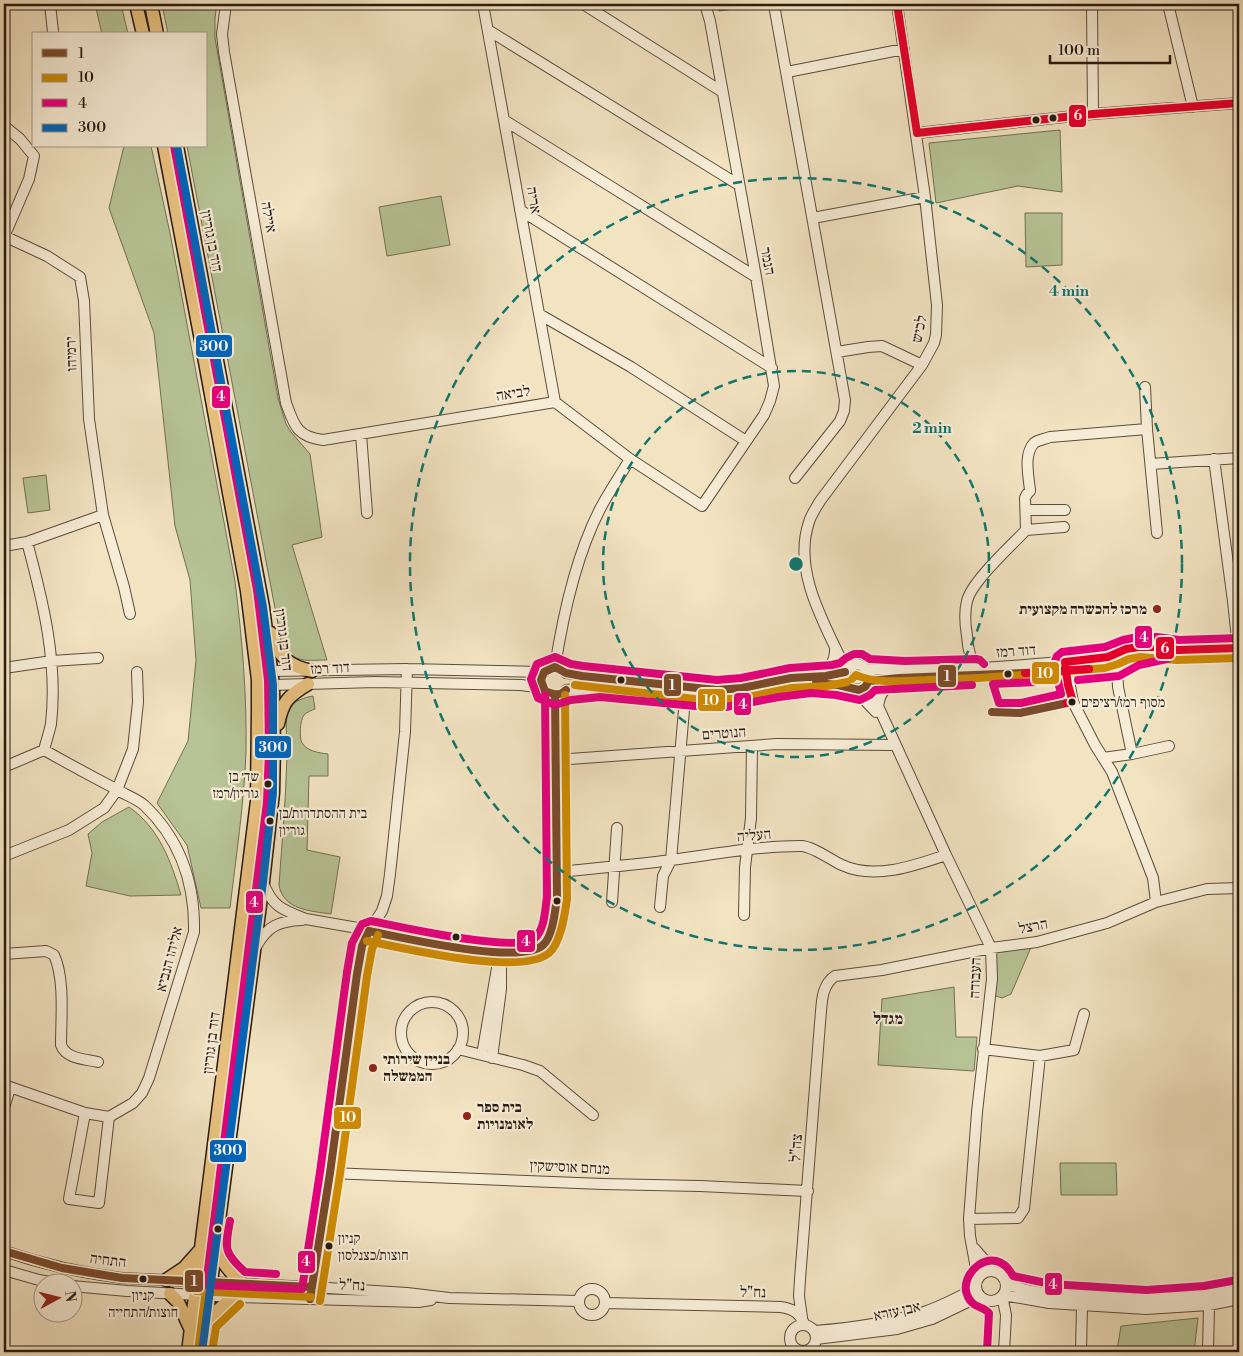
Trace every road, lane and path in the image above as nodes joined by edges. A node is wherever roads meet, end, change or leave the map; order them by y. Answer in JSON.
{"nodes":[{"id":1,"x":50,"y":4,"type":"edge"},
{"id":2,"x":136,"y":4,"type":"edge"},
{"id":3,"x":151,"y":4,"type":"edge"},
{"id":4,"x":226,"y":4,"type":"edge"},
{"id":5,"x":484,"y":4,"type":"edge"},
{"id":6,"x":584,"y":4,"type":"edge"},
{"id":7,"x":705,"y":4,"type":"edge"},
{"id":8,"x":897,"y":4,"type":"edge"},
{"id":9,"x":1092,"y":4,"type":"edge"},
{"id":10,"x":1168,"y":4,"type":"edge"},
{"id":11,"x":774,"y":5,"type":"edge"},
{"id":12,"x":488,"y":30,"type":"junction"},
{"id":13,"x":52,"y":32,"type":"dead end"},
{"id":14,"x":142,"y":32,"type":"edge"},
{"id":15,"x":157,"y":32,"type":"edge"},
{"id":16,"x":904,"y":49,"type":"junction"},
{"id":17,"x":787,"y":72,"type":"junction"},
{"id":18,"x":722,"y":92,"type":"junction"},
{"id":19,"x":1239,"y":103,"type":"edge"},
{"id":20,"x":1192,"y":107,"type":"junction"},
{"id":21,"x":1093,"y":114,"type":"junction"},
{"id":22,"x":504,"y":120,"type":"junction"},
{"id":23,"x":4,"y":126,"type":"edge"},
{"id":24,"x":917,"y":133,"type":"junction"},
{"id":25,"x":164,"y":148,"type":"edge"},
{"id":26,"x":178,"y":148,"type":"edge"},
{"id":27,"x":739,"y":184,"type":"junction"},
{"id":28,"x":925,"y":196,"type":"junction"},
{"id":29,"x":520,"y":210,"type":"junction"},
{"id":30,"x":813,"y":218,"type":"junction"},
{"id":31,"x":4,"y":236,"type":"edge"},
{"id":32,"x":756,"y":277,"type":"junction"},
{"id":33,"x":539,"y":314,"type":"junction"},
{"id":34,"x":838,"y":352,"type":"junction"},
{"id":35,"x":922,"y":365,"type":"junction"},
{"id":36,"x":772,"y":368,"type":"junction"},
{"id":37,"x":1145,"y":387,"type":"dead end"},
{"id":38,"x":555,"y":402,"type":"junction"},
{"id":39,"x":1147,"y":429,"type":"junction"},
{"id":40,"x":300,"y":432,"type":"joint"},
{"id":41,"x":361,"y":434,"type":"junction"},
{"id":42,"x":746,"y":441,"type":"junction"},
{"id":43,"x":1239,"y":458,"type":"edge"},
{"id":44,"x":630,"y":459,"type":"junction"},
{"id":45,"x":1214,"y":459,"type":"junction"},
{"id":46,"x":1151,"y":464,"type":"junction"},
{"id":47,"x":795,"y":478,"type":"dead end"},
{"id":48,"x":1065,"y":510,"type":"dead end"},
{"id":49,"x":367,"y":513,"type":"dead end"},
{"id":50,"x":103,"y":515,"type":"junction"},
{"id":51,"x":1026,"y":520,"type":"junction"},
{"id":52,"x":1064,"y":528,"type":"dead end"},
{"id":53,"x":1157,"y":533,"type":"dead end"},
{"id":54,"x":26,"y":542,"type":"junction"},
{"id":55,"x":4,"y":546,"type":"edge"},
{"id":56,"x":130,"y":614,"type":"dead end"},
{"id":57,"x":265,"y":617,"type":"junction"},
{"id":58,"x":824,"y":621,"type":"junction"},
{"id":59,"x":834,"y":644,"type":"junction"},
{"id":60,"x":1238,"y":648,"type":"edge"},
{"id":61,"x":1165,"y":649,"type":"junction"},
{"id":62,"x":98,"y":658,"type":"dead end"},
{"id":63,"x":52,"y":661,"type":"junction"},
{"id":64,"x":862,"y":666,"type":"junction"},
{"id":65,"x":1117,"y":666,"type":"junction"},
{"id":66,"x":555,"y":667,"type":"junction"},
{"id":67,"x":1066,"y":667,"type":"junction"},
{"id":68,"x":4,"y":668,"type":"edge"},
{"id":69,"x":407,"y":669,"type":"junction"},
{"id":70,"x":312,"y":671,"type":"junction"},
{"id":71,"x":846,"y":671,"type":"junction"},
{"id":72,"x":137,"y":672,"type":"dead end"},
{"id":73,"x":272,"y":672,"type":"junction"},
{"id":74,"x":544,"y":672,"type":"junction"},
{"id":75,"x":977,"y":672,"type":"junction"},
{"id":76,"x":566,"y":673,"type":"junction"},
{"id":77,"x":820,"y":676,"type":"junction"},
{"id":78,"x":899,"y":678,"type":"junction"},
{"id":79,"x":258,"y":680,"type":"junction"},
{"id":80,"x":406,"y":683,"type":"junction"},
{"id":81,"x":868,"y":683,"type":"junction"},
{"id":82,"x":308,"y":684,"type":"junction"},
{"id":83,"x":273,"y":685,"type":"junction"},
{"id":84,"x":543,"y":688,"type":"junction"},
{"id":85,"x":852,"y":688,"type":"junction"},
{"id":86,"x":566,"y":690,"type":"junction"},
{"id":87,"x":555,"y":696,"type":"junction"},
{"id":88,"x":696,"y":696,"type":"junction"},
{"id":89,"x":878,"y":709,"type":"junction"},
{"id":90,"x":890,"y":734,"type":"junction"},
{"id":91,"x":894,"y":745,"type":"junction"},
{"id":92,"x":274,"y":746,"type":"junction"},
{"id":93,"x":752,"y":746,"type":"junction"},
{"id":94,"x":1169,"y":746,"type":"dead end"},
{"id":95,"x":44,"y":750,"type":"junction"},
{"id":96,"x":681,"y":752,"type":"junction"},
{"id":97,"x":1132,"y":754,"type":"junction"},
{"id":98,"x":1103,"y":758,"type":"junction"},
{"id":99,"x":556,"y":760,"type":"junction"},
{"id":100,"x":4,"y":767,"type":"edge"},
{"id":101,"x":116,"y":790,"type":"junction"},
{"id":102,"x":617,"y":828,"type":"dead end"},
{"id":103,"x":747,"y":850,"type":"junction"},
{"id":104,"x":946,"y":854,"type":"junction"},
{"id":105,"x":4,"y":856,"type":"edge"},
{"id":106,"x":670,"y":860,"type":"junction"},
{"id":107,"x":615,"y":866,"type":"junction"},
{"id":108,"x":558,"y":872,"type":"junction"},
{"id":109,"x":263,"y":882,"type":"junction"},
{"id":110,"x":1239,"y":888,"type":"edge"},
{"id":111,"x":612,"y":902,"type":"dead end"},
{"id":112,"x":1156,"y":902,"type":"junction"},
{"id":113,"x":660,"y":907,"type":"dead end"},
{"id":114,"x":744,"y":915,"type":"dead end"},
{"id":115,"x":306,"y":919,"type":"junction"},
{"id":116,"x":369,"y":931,"type":"junction"},
{"id":117,"x":991,"y":948,"type":"junction"},
{"id":118,"x":501,"y":953,"type":"junction"},
{"id":119,"x":4,"y":954,"type":"edge"},
{"id":120,"x":252,"y":955,"type":"junction"},
{"id":121,"x":829,"y":981,"type":"joint"},
{"id":122,"x":1084,"y":1014,"type":"dead end"},
{"id":123,"x":458,"y":1049,"type":"junction"},
{"id":124,"x":983,"y":1049,"type":"junction"},
{"id":125,"x":1040,"y":1056,"type":"junction"},
{"id":126,"x":487,"y":1057,"type":"junction"},
{"id":127,"x":98,"y":1062,"type":"dead end"},
{"id":128,"x":7,"y":1086,"type":"edge"},
{"id":129,"x":4,"y":1108,"type":"edge"},
{"id":130,"x":85,"y":1113,"type":"junction"},
{"id":131,"x":593,"y":1115,"type":"dead end"},
{"id":132,"x":109,"y":1117,"type":"junction"},
{"id":133,"x":330,"y":1173,"type":"junction"},
{"id":134,"x":808,"y":1191,"type":"junction"},
{"id":135,"x":969,"y":1219,"type":"junction"},
{"id":136,"x":972,"y":1245,"type":"junction"},
{"id":137,"x":216,"y":1246,"type":"junction"},
{"id":138,"x":201,"y":1249,"type":"junction"},
{"id":139,"x":4,"y":1251,"type":"edge"},
{"id":140,"x":4,"y":1270,"type":"edge"},
{"id":141,"x":994,"y":1271,"type":"junction"},
{"id":142,"x":32,"y":1278,"type":"edge"},
{"id":143,"x":166,"y":1280,"type":"junction"},
{"id":144,"x":197,"y":1281,"type":"junction"},
{"id":145,"x":212,"y":1282,"type":"junction"},
{"id":146,"x":241,"y":1282,"type":"junction"},
{"id":147,"x":82,"y":1287,"type":"edge"},
{"id":148,"x":312,"y":1287,"type":"junction"},
{"id":149,"x":978,"y":1287,"type":"junction"},
{"id":150,"x":1239,"y":1290,"type":"edge"},
{"id":151,"x":170,"y":1294,"type":"junction"},
{"id":152,"x":1001,"y":1294,"type":"junction"},
{"id":153,"x":195,"y":1295,"type":"junction"},
{"id":154,"x":210,"y":1296,"type":"junction"},
{"id":155,"x":233,"y":1297,"type":"junction"},
{"id":156,"x":449,"y":1298,"type":"junction"},
{"id":157,"x":310,"y":1299,"type":"junction"},
{"id":158,"x":1239,"y":1299,"type":"edge"},
{"id":159,"x":1030,"y":1300,"type":"junction"},
{"id":160,"x":579,"y":1301,"type":"junction"},
{"id":161,"x":605,"y":1303,"type":"junction"},
{"id":162,"x":1209,"y":1305,"type":"junction"},
{"id":163,"x":1082,"y":1306,"type":"junction"},
{"id":164,"x":1006,"y":1314,"type":"junction"},
{"id":165,"x":207,"y":1323,"type":"junction"},
{"id":166,"x":800,"y":1324,"type":"junction"},
{"id":167,"x":190,"y":1330,"type":"junction"},
{"id":168,"x":816,"y":1335,"type":"junction"},
{"id":169,"x":799,"y":1351,"type":"edge"},
{"id":170,"x":188,"y":1352,"type":"edge"},
{"id":171,"x":202,"y":1352,"type":"edge"},
{"id":172,"x":997,"y":1352,"type":"edge"},
{"id":173,"x":1004,"y":1352,"type":"edge"},
{"id":174,"x":1080,"y":1352,"type":"edge"},
{"id":175,"x":1208,"y":1352,"type":"edge"}],
"edges":[{"from":1,"to":13,"type":"street"},
{"from":2,"to":14,"type":"main road"},
{"from":3,"to":15,"type":"main road"},
{"from":4,"to":40,"type":"street","name":"איילה"},
{"from":5,"to":12,"type":"street","name":"אריה"},
{"from":6,"to":18,"type":"street"},
{"from":7,"to":18,"type":"street","name":"הנמר"},
{"from":8,"to":16,"type":"street","name":"לכיש"},
{"from":9,"to":21,"type":"street"},
{"from":10,"to":20,"type":"street"},
{"from":11,"to":17,"type":"street"},
{"from":12,"to":22,"type":"street","name":"אריה"},
{"from":12,"to":27,"type":"street"},
{"from":16,"to":17,"type":"street"},
{"from":16,"to":24,"type":"street","name":"לכיש"},
{"from":17,"to":30,"type":"street"},
{"from":18,"to":27,"type":"street","name":"הנמר"},
{"from":19,"to":20,"type":"street"},
{"from":20,"to":21,"type":"street"},
{"from":21,"to":24,"type":"street"},
{"from":22,"to":29,"type":"street","name":"אריה"},
{"from":22,"to":32,"type":"street"},
{"from":23,"to":31,"type":"street"},
{"from":24,"to":28,"type":"street","name":"לכיש"},
{"from":25,"to":79,"type":"main road","name":"דוד בן גוריון"},
{"from":26,"to":57,"type":"main road","name":"דוד בן גוריון"},
{"from":27,"to":32,"type":"street","name":"הנמר"},
{"from":28,"to":30,"type":"street"},
{"from":28,"to":35,"type":"street","name":"לכיש"},
{"from":29,"to":33,"type":"street","name":"אריה"},
{"from":29,"to":36,"type":"street"},
{"from":30,"to":34,"type":"street"},
{"from":31,"to":50,"type":"street","name":"ירמיהו"},
{"from":32,"to":36,"type":"street","name":"הנמר"},
{"from":33,"to":38,"type":"street","name":"אריה"},
{"from":33,"to":42,"type":"street"},
{"from":34,"to":35,"type":"street"},
{"from":34,"to":47,"type":"street"},
{"from":35,"to":58,"type":"street","name":"לכיש"},
{"from":36,"to":42,"type":"street","name":"הנמר"},
{"from":37,"to":39,"type":"street"},
{"from":38,"to":41,"type":"street","name":"לביאה"},
{"from":38,"to":44,"type":"street"},
{"from":39,"to":46,"type":"street"},
{"from":39,"to":51,"type":"street"},
{"from":40,"to":41,"type":"street","name":"לביאה"},
{"from":41,"to":49,"type":"street"},
{"from":42,"to":44,"type":"street","name":"הנמר"},
{"from":43,"to":45,"type":"street"},
{"from":44,"to":66,"type":"street"},
{"from":45,"to":46,"type":"street"},
{"from":45,"to":60,"type":"street"},
{"from":46,"to":53,"type":"street"},
{"from":48,"to":51,"type":"street"},
{"from":50,"to":54,"type":"street"},
{"from":50,"to":56,"type":"street"},
{"from":51,"to":52,"type":"street"},
{"from":51,"to":75,"type":"street"},
{"from":54,"to":55,"type":"street"},
{"from":54,"to":63,"type":"street"},
{"from":57,"to":70,"type":"main road"},
{"from":57,"to":73,"type":"main road","name":"דוד בן גוריון"},
{"from":58,"to":59,"type":"street","name":"לכיש"},
{"from":58,"to":64,"type":"street","name":"לכיש"},
{"from":59,"to":71,"type":"street","name":"לכיש"},
{"from":59,"to":77,"type":"street"},
{"from":60,"to":61,"type":"street","name":"דוד רמז"},
{"from":61,"to":65,"type":"street","name":"דוד רמז"},
{"from":61,"to":67,"type":"street","name":"דוד רמז"},
{"from":62,"to":63,"type":"street"},
{"from":63,"to":68,"type":"street"},
{"from":63,"to":95,"type":"street"},
{"from":64,"to":71,"type":"street"},
{"from":64,"to":75,"type":"street","name":"דוד רמז"},
{"from":64,"to":81,"type":"street"},
{"from":65,"to":67,"type":"street","name":"דוד רמז"},
{"from":65,"to":97,"type":"street"},
{"from":66,"to":74,"type":"street"},
{"from":66,"to":76,"type":"street"},
{"from":67,"to":75,"type":"street","name":"דוד רמז"},
{"from":67,"to":98,"type":"street"},
{"from":69,"to":70,"type":"street","name":"דוד רמז"},
{"from":69,"to":74,"type":"street","name":"דוד רמז"},
{"from":69,"to":80,"type":"street"},
{"from":70,"to":73,"type":"street","name":"דוד רמז"},
{"from":71,"to":77,"type":"street"},
{"from":71,"to":85,"type":"street"},
{"from":72,"to":101,"type":"street"},
{"from":73,"to":79,"type":"street","name":"דוד רמז"},
{"from":73,"to":83,"type":"main road","name":"דוד בן גוריון"},
{"from":74,"to":84,"type":"street"},
{"from":75,"to":78,"type":"street","name":"דוד רמז"},
{"from":76,"to":77,"type":"street"},
{"from":76,"to":86,"type":"street"},
{"from":78,"to":81,"type":"street","name":"דוד רמז"},
{"from":78,"to":89,"type":"street"},
{"from":79,"to":83,"type":"street","name":"דוד רמז"},
{"from":79,"to":138,"type":"main road","name":"דוד בן גוריון"},
{"from":80,"to":82,"type":"street","name":"דוד רמז"},
{"from":80,"to":84,"type":"street","name":"דוד רמז"},
{"from":80,"to":116,"type":"street"},
{"from":81,"to":85,"type":"street"},
{"from":81,"to":89,"type":"street","name":"העבודה"},
{"from":82,"to":83,"type":"street","name":"דוד רמז"},
{"from":82,"to":92,"type":"main road"},
{"from":83,"to":92,"type":"main road","name":"דוד בן גוריון"},
{"from":84,"to":87,"type":"street"},
{"from":85,"to":88,"type":"street"},
{"from":85,"to":90,"type":"street","name":"העבודה"},
{"from":86,"to":87,"type":"street"},
{"from":86,"to":88,"type":"street"},
{"from":87,"to":99,"type":"street"},
{"from":88,"to":96,"type":"street"},
{"from":89,"to":90,"type":"street","name":"העבודה"},
{"from":90,"to":91,"type":"street","name":"העבודה"},
{"from":91,"to":93,"type":"street","name":"הנוטרים"},
{"from":91,"to":104,"type":"street","name":"העבודה"},
{"from":92,"to":109,"type":"main road","name":"דוד בן גוריון"},
{"from":93,"to":96,"type":"street","name":"הנוטרים"},
{"from":93,"to":103,"type":"street"},
{"from":94,"to":97,"type":"street"},
{"from":95,"to":100,"type":"street"},
{"from":95,"to":101,"type":"street","name":"אליהו הנביא"},
{"from":96,"to":99,"type":"street","name":"הנוטרים"},
{"from":96,"to":106,"type":"street"},
{"from":97,"to":98,"type":"street"},
{"from":98,"to":112,"type":"street"},
{"from":99,"to":108,"type":"street"},
{"from":101,"to":105,"type":"street"},
{"from":101,"to":132,"type":"street","name":"אליהו הנביא"},
{"from":102,"to":107,"type":"street"},
{"from":103,"to":104,"type":"street","name":"העליה"},
{"from":103,"to":106,"type":"street","name":"העליה"},
{"from":103,"to":114,"type":"street"},
{"from":104,"to":117,"type":"street","name":"העבודה"},
{"from":106,"to":107,"type":"street","name":"העליה"},
{"from":106,"to":113,"type":"street"},
{"from":107,"to":108,"type":"street","name":"העליה"},
{"from":107,"to":111,"type":"street"},
{"from":108,"to":118,"type":"street"},
{"from":109,"to":115,"type":"street"},
{"from":109,"to":120,"type":"main road","name":"דוד בן גוריון"},
{"from":110,"to":112,"type":"street","name":"הרצל"},
{"from":112,"to":117,"type":"street","name":"הרצל"},
{"from":115,"to":116,"type":"street"},
{"from":115,"to":120,"type":"street"},
{"from":116,"to":118,"type":"street"},
{"from":116,"to":133,"type":"street"},
{"from":117,"to":121,"type":"street","name":"הרצל"},
{"from":117,"to":124,"type":"street","name":"העבודה"},
{"from":118,"to":126,"type":"street"},
{"from":119,"to":127,"type":"street"},
{"from":120,"to":137,"type":"main road","name":"דוד בן גוריון"},
{"from":121,"to":134,"type":"street","name":"צה\"ל"},
{"from":122,"to":125,"type":"street"},
{"from":123,"to":123,"type":"street"},
{"from":123,"to":126,"type":"street"},
{"from":124,"to":125,"type":"street"},
{"from":124,"to":135,"type":"street","name":"העבודה"},
{"from":125,"to":135,"type":"street"},
{"from":126,"to":131,"type":"street"},
{"from":128,"to":129,"type":"street"},
{"from":128,"to":130,"type":"street"},
{"from":130,"to":132,"type":"street"},
{"from":130,"to":132,"type":"street"},
{"from":133,"to":134,"type":"street","name":"מנחם אוסישקין"},
{"from":133,"to":148,"type":"street"},
{"from":134,"to":166,"type":"street","name":"צה\"ל"},
{"from":135,"to":136,"type":"street","name":"העבודה"},
{"from":136,"to":141,"type":"street"},
{"from":136,"to":149,"type":"street","name":"העבודה"},
{"from":137,"to":145,"type":"main road","name":"דוד בן גוריון"},
{"from":137,"to":146,"type":"main road"},
{"from":138,"to":143,"type":"main road"},
{"from":138,"to":144,"type":"main road","name":"דוד בן גוריון"},
{"from":139,"to":143,"type":"street","name":"התחיה"},
{"from":140,"to":142,"type":"street"},
{"from":141,"to":149,"type":"street"},
{"from":141,"to":152,"type":"street"},
{"from":143,"to":144,"type":"street","name":"התחיה"},
{"from":144,"to":145,"type":"street","name":"התחיה"},
{"from":144,"to":153,"type":"main road","name":"דוד בן גוריון"},
{"from":145,"to":146,"type":"street","name":"נח\"ל"},
{"from":145,"to":154,"type":"main road","name":"דוד בן גוריון"},
{"from":146,"to":148,"type":"street","name":"נח\"ל"},
{"from":147,"to":151,"type":"street","name":"התחיה"},
{"from":148,"to":156,"type":"street","name":"נח\"ל"},
{"from":148,"to":157,"type":"street"},
{"from":149,"to":152,"type":"street"},
{"from":149,"to":168,"type":"street","name":"אבן עזרא"},
{"from":150,"to":152,"type":"street"},
{"from":151,"to":153,"type":"street","name":"התחיה"},
{"from":151,"to":167,"type":"main road"},
{"from":152,"to":159,"type":"street"},
{"from":152,"to":164,"type":"street"},
{"from":152,"to":172,"type":"street"},
{"from":153,"to":154,"type":"street","name":"נח\"ל"},
{"from":153,"to":167,"type":"main road","name":"דוד בן גוריון"},
{"from":154,"to":155,"type":"street","name":"נח\"ל"},
{"from":154,"to":165,"type":"main road","name":"דוד בן גוריון"},
{"from":155,"to":157,"type":"street","name":"נח\"ל"},
{"from":155,"to":165,"type":"main road"},
{"from":156,"to":157,"type":"street","name":"נח\"ל"},
{"from":156,"to":160,"type":"street","name":"נח\"ל"},
{"from":158,"to":162,"type":"street"},
{"from":159,"to":163,"type":"street"},
{"from":159,"to":164,"type":"street"},
{"from":160,"to":161,"type":"street"},
{"from":160,"to":161,"type":"street"},
{"from":161,"to":166,"type":"street","name":"נח\"ל"},
{"from":162,"to":163,"type":"street"},
{"from":162,"to":175,"type":"street"},
{"from":163,"to":174,"type":"street"},
{"from":164,"to":173,"type":"street"},
{"from":165,"to":171,"type":"main road","name":"דוד בן גוריון"},
{"from":166,"to":168,"type":"street"},
{"from":166,"to":169,"type":"street"},
{"from":167,"to":170,"type":"main road","name":"דוד בן גוריון"},
{"from":168,"to":169,"type":"street"}]}
